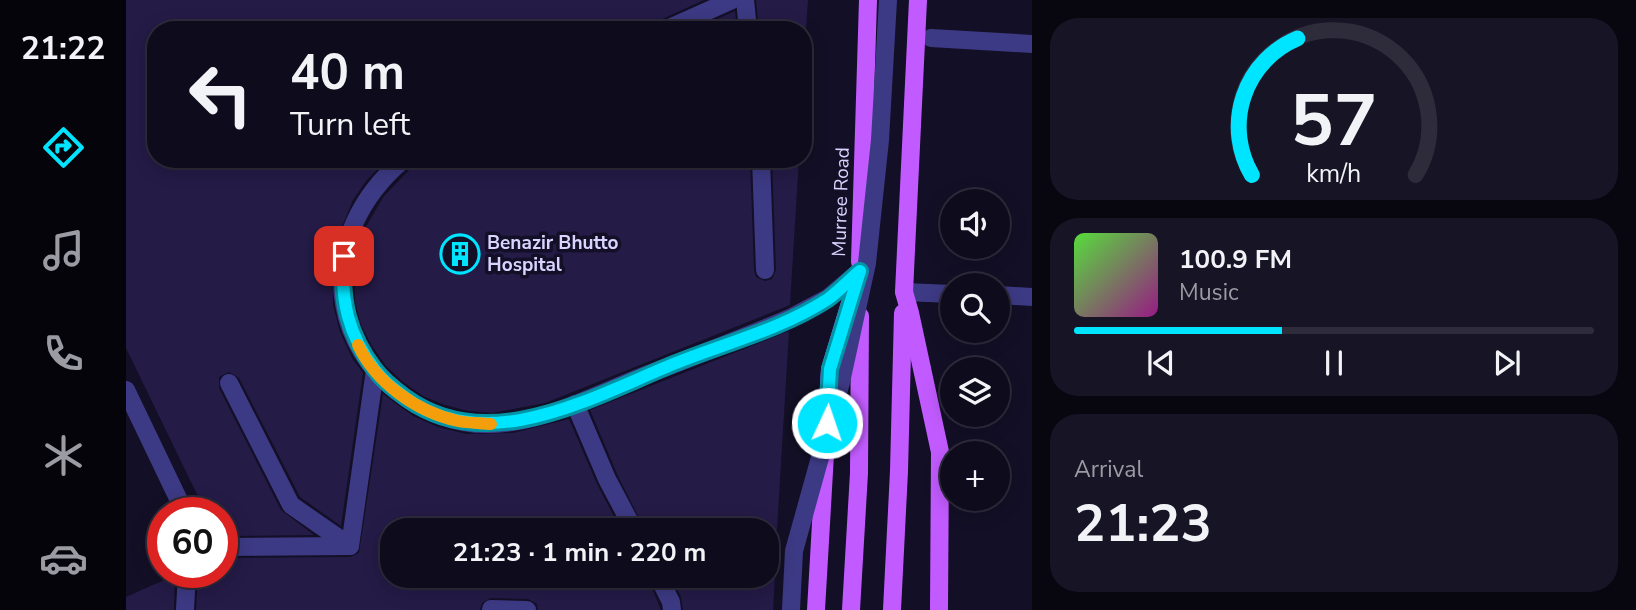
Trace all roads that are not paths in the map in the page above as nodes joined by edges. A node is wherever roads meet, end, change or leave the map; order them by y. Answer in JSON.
{"nodes":[{"id":1,"x":732,"y":0,"type":"edge"},
{"id":2,"x":745,"y":0,"type":"edge"},
{"id":3,"x":868,"y":0,"type":"edge"},
{"id":4,"x":888,"y":0,"type":"edge"},
{"id":5,"x":918,"y":0,"type":"edge"},
{"id":6,"x":685,"y":21,"type":"edge"},
{"id":7,"x":747,"y":21,"type":"edge"},
{"id":8,"x":930,"y":38,"type":"dead end"},
{"id":9,"x":1032,"y":44,"type":"edge"},
{"id":10,"x":395,"y":168,"type":"edge"},
{"id":11,"x":761,"y":168,"type":"edge"},
{"id":12,"x":765,"y":270,"type":"dead end"},
{"id":13,"x":860,"y":271,"type":"junction"},
{"id":14,"x":904,"y":292,"type":"junction"},
{"id":15,"x":940,"y":293,"type":"edge"},
{"id":16,"x":1010,"y":295,"type":"edge"},
{"id":17,"x":1032,"y":296,"type":"edge"},
{"id":18,"x":375,"y":370,"type":"junction"},
{"id":19,"x":229,"y":383,"type":"dead end"},
{"id":20,"x":126,"y":390,"type":"edge"},
{"id":21,"x":575,"y":404,"type":"junction"},
{"id":22,"x":177,"y":497,"type":"edge"},
{"id":23,"x":628,"y":518,"type":"edge"},
{"id":24,"x":350,"y":546,"type":"junction"},
{"id":25,"x":238,"y":547,"type":"edge"},
{"id":26,"x":186,"y":588,"type":"edge"},
{"id":27,"x":664,"y":588,"type":"edge"},
{"id":28,"x":491,"y":609,"type":"edge"},
{"id":29,"x":185,"y":610,"type":"edge"},
{"id":30,"x":527,"y":610,"type":"edge"},
{"id":31,"x":672,"y":610,"type":"edge"},
{"id":32,"x":791,"y":610,"type":"edge"},
{"id":33,"x":816,"y":610,"type":"edge"},
{"id":34,"x":851,"y":610,"type":"edge"},
{"id":35,"x":892,"y":610,"type":"edge"},
{"id":36,"x":939,"y":610,"type":"edge"}],
"edges":[{"from":1,"to":6,"type":"street"},
{"from":2,"to":7,"type":"street"},
{"from":3,"to":13,"type":"main road","name":"Murree Road"},
{"from":4,"to":32,"type":"street","bridge":true},
{"from":5,"to":14,"type":"main road"},
{"from":8,"to":9,"type":"street"},
{"from":10,"to":18,"type":"street"},
{"from":11,"to":12,"type":"street"},
{"from":13,"to":21,"type":"street"},
{"from":13,"to":33,"type":"main road","name":"Murree Road"},
{"from":13,"to":34,"type":"main road"},
{"from":14,"to":15,"type":"street"},
{"from":14,"to":35,"type":"main road"},
{"from":14,"to":36,"type":"main road"},
{"from":16,"to":17,"type":"street"},
{"from":18,"to":21,"type":"street"},
{"from":18,"to":24,"type":"street"},
{"from":19,"to":24,"type":"street"},
{"from":20,"to":22,"type":"street"},
{"from":21,"to":23,"type":"street"},
{"from":24,"to":25,"type":"street"},
{"from":26,"to":29,"type":"street"},
{"from":27,"to":31,"type":"street"},
{"from":28,"to":30,"type":"street"}]}
